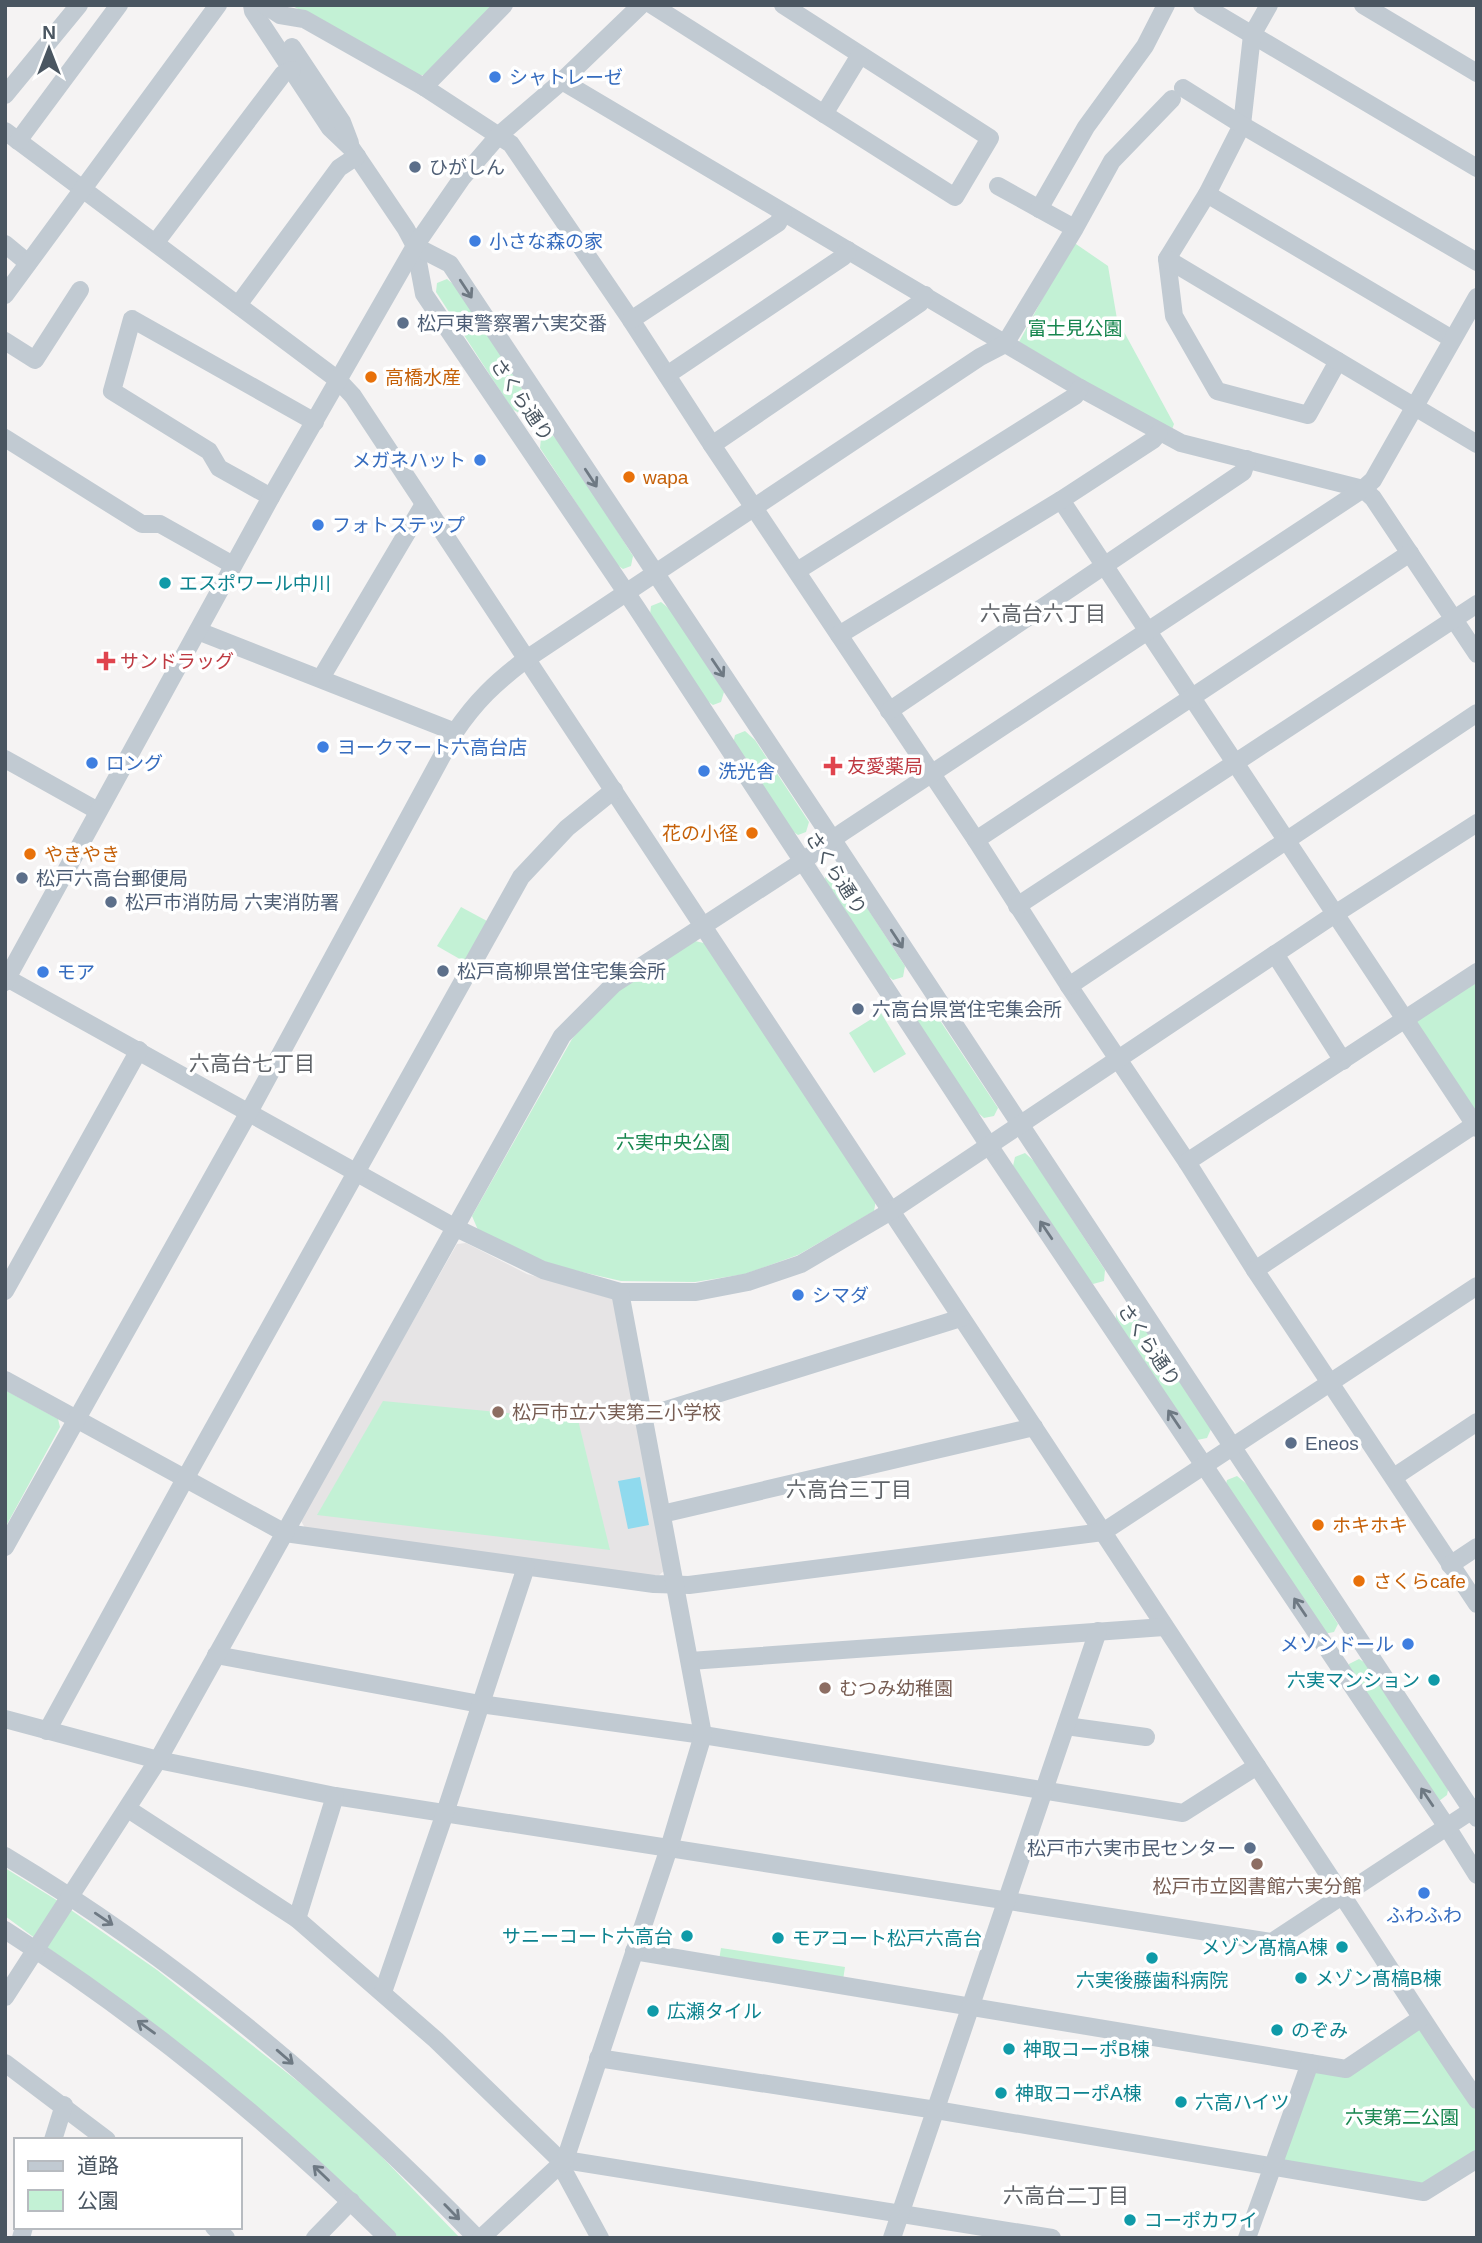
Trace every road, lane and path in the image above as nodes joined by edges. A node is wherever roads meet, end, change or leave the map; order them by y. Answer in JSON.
{"nodes":[{"id":1,"x":79,"y":5,"type":"edge"},
{"id":2,"x":119,"y":5,"type":"edge"},
{"id":3,"x":218,"y":5,"type":"edge"},
{"id":4,"x":252,"y":5,"type":"edge"},
{"id":5,"x":264,"y":5,"type":"edge"},
{"id":6,"x":504,"y":5,"type":"edge"},
{"id":7,"x":641,"y":5,"type":"edge"},
{"id":8,"x":652,"y":5,"type":"edge"},
{"id":9,"x":783,"y":5,"type":"edge"},
{"id":10,"x":1166,"y":5,"type":"edge"},
{"id":11,"x":1202,"y":5,"type":"edge"},
{"id":12,"x":1269,"y":5,"type":"edge"},
{"id":13,"x":1363,"y":5,"type":"edge"},
{"id":14,"x":304,"y":19,"type":"junction"},
{"id":15,"x":284,"y":35,"type":"junction"},
{"id":16,"x":1251,"y":35,"type":"junction"},
{"id":17,"x":860,"y":55,"type":"junction"},
{"id":18,"x":292,"y":70,"type":"junction"},
{"id":19,"x":1477,"y":73,"type":"edge"},
{"id":20,"x":562,"y":81,"type":"junction"},
{"id":21,"x":424,"y":87,"type":"junction"},
{"id":22,"x":5,"y":94,"type":"edge"},
{"id":23,"x":824,"y":114,"type":"junction"},
{"id":24,"x":1242,"y":125,"type":"junction"},
{"id":25,"x":499,"y":135,"type":"junction"},
{"id":26,"x":12,"y":136,"type":"edge"},
{"id":27,"x":355,"y":153,"type":"junction"},
{"id":28,"x":1477,"y":168,"type":"edge"},
{"id":29,"x":998,"y":186,"type":"dead end"},
{"id":30,"x":84,"y":188,"type":"junction"},
{"id":31,"x":1207,"y":194,"type":"junction"},
{"id":32,"x":1039,"y":209,"type":"junction"},
{"id":33,"x":783,"y":213,"type":"junction"},
{"id":34,"x":1074,"y":228,"type":"junction"},
{"id":35,"x":156,"y":242,"type":"junction"},
{"id":36,"x":5,"y":244,"type":"edge"},
{"id":37,"x":415,"y":246,"type":"junction"},
{"id":38,"x":848,"y":250,"type":"junction"},
{"id":39,"x":1167,"y":259,"type":"junction"},
{"id":40,"x":1477,"y":262,"type":"edge"},
{"id":41,"x":28,"y":263,"type":"junction"},
{"id":42,"x":80,"y":290,"type":"dead end"},
{"id":43,"x":5,"y":295,"type":"edge"},
{"id":44,"x":925,"y":295,"type":"junction"},
{"id":45,"x":1477,"y":297,"type":"edge"},
{"id":46,"x":238,"y":305,"type":"junction"},
{"id":47,"x":631,"y":320,"type":"junction"},
{"id":48,"x":1452,"y":339,"type":"junction"},
{"id":49,"x":5,"y":341,"type":"edge"},
{"id":50,"x":1005,"y":344,"type":"junction"},
{"id":51,"x":1338,"y":361,"type":"junction"},
{"id":52,"x":667,"y":375,"type":"junction"},
{"id":53,"x":338,"y":380,"type":"junction"},
{"id":54,"x":1080,"y":388,"type":"junction"},
{"id":55,"x":1416,"y":407,"type":"junction"},
{"id":56,"x":315,"y":422,"type":"junction"},
{"id":57,"x":1159,"y":433,"type":"junction"},
{"id":58,"x":5,"y":438,"type":"edge"},
{"id":59,"x":1477,"y":444,"type":"edge"},
{"id":60,"x":712,"y":445,"type":"junction"},
{"id":61,"x":1247,"y":458,"type":"junction"},
{"id":62,"x":1363,"y":489,"type":"junction"},
{"id":63,"x":271,"y":497,"type":"junction"},
{"id":64,"x":1061,"y":500,"type":"junction"},
{"id":65,"x":424,"y":504,"type":"junction"},
{"id":66,"x":756,"y":508,"type":"junction"},
{"id":67,"x":1410,"y":553,"type":"junction"},
{"id":68,"x":233,"y":565,"type":"junction"},
{"id":69,"x":1104,"y":565,"type":"junction"},
{"id":70,"x":797,"y":571,"type":"junction"},
{"id":71,"x":655,"y":575,"type":"junction"},
{"id":72,"x":626,"y":593,"type":"junction"},
{"id":73,"x":1477,"y":604,"type":"edge"},
{"id":74,"x":1454,"y":619,"type":"junction"},
{"id":75,"x":198,"y":631,"type":"junction"},
{"id":76,"x":1148,"y":631,"type":"junction"},
{"id":77,"x":839,"y":635,"type":"junction"},
{"id":78,"x":1477,"y":654,"type":"edge"},
{"id":79,"x":525,"y":660,"type":"junction"},
{"id":80,"x":321,"y":678,"type":"junction"},
{"id":81,"x":1192,"y":699,"type":"junction"},
{"id":82,"x":889,"y":711,"type":"junction"},
{"id":83,"x":1477,"y":713,"type":"edge"},
{"id":84,"x":454,"y":732,"type":"junction"},
{"id":85,"x":5,"y":759,"type":"edge"},
{"id":86,"x":1236,"y":763,"type":"junction"},
{"id":87,"x":931,"y":775,"type":"junction"},
{"id":88,"x":614,"y":790,"type":"junction"},
{"id":89,"x":98,"y":811,"type":"junction"},
{"id":90,"x":1477,"y":823,"type":"edge"},
{"id":91,"x":1285,"y":839,"type":"junction"},
{"id":92,"x":976,"y":840,"type":"junction"},
{"id":93,"x":833,"y":841,"type":"junction"},
{"id":94,"x":803,"y":861,"type":"junction"},
{"id":95,"x":1017,"y":906,"type":"junction"},
{"id":96,"x":1335,"y":915,"type":"junction"},
{"id":97,"x":702,"y":925,"type":"junction"},
{"id":98,"x":1275,"y":954,"type":"junction"},
{"id":99,"x":1477,"y":972,"type":"edge"},
{"id":100,"x":6,"y":979,"type":"edge"},
{"id":101,"x":1069,"y":986,"type":"junction"},
{"id":102,"x":1405,"y":1019,"type":"junction"},
{"id":103,"x":139,"y":1050,"type":"junction"},
{"id":104,"x":1118,"y":1060,"type":"junction"},
{"id":105,"x":1343,"y":1061,"type":"junction"},
{"id":106,"x":249,"y":1112,"type":"junction"},
{"id":107,"x":1019,"y":1125,"type":"junction"},
{"id":108,"x":1476,"y":1125,"type":"edge"},
{"id":109,"x":988,"y":1144,"type":"junction"},
{"id":110,"x":1187,"y":1162,"type":"junction"},
{"id":111,"x":357,"y":1172,"type":"junction"},
{"id":112,"x":891,"y":1211,"type":"junction"},
{"id":113,"x":456,"y":1228,"type":"junction"},
{"id":114,"x":1255,"y":1270,"type":"junction"},
{"id":115,"x":1477,"y":1286,"type":"edge"},
{"id":116,"x":5,"y":1291,"type":"edge"},
{"id":117,"x":620,"y":1292,"type":"junction"},
{"id":118,"x":961,"y":1318,"type":"junction"},
{"id":119,"x":5,"y":1380,"type":"edge"},
{"id":120,"x":1331,"y":1382,"type":"junction"},
{"id":121,"x":643,"y":1417,"type":"junction"},
{"id":122,"x":75,"y":1419,"type":"junction"},
{"id":123,"x":1477,"y":1422,"type":"edge"},
{"id":124,"x":1034,"y":1427,"type":"junction"},
{"id":125,"x":1233,"y":1447,"type":"junction"},
{"id":126,"x":1205,"y":1466,"type":"junction"},
{"id":127,"x":1394,"y":1477,"type":"junction"},
{"id":128,"x":185,"y":1479,"type":"junction"},
{"id":129,"x":662,"y":1514,"type":"junction"},
{"id":130,"x":1103,"y":1532,"type":"junction"},
{"id":131,"x":285,"y":1533,"type":"junction"},
{"id":132,"x":5,"y":1547,"type":"edge"},
{"id":133,"x":1477,"y":1547,"type":"edge"},
{"id":134,"x":1450,"y":1565,"type":"junction"},
{"id":135,"x":526,"y":1567,"type":"junction"},
{"id":136,"x":676,"y":1585,"type":"junction"},
{"id":137,"x":1477,"y":1604,"type":"edge"},
{"id":138,"x":1164,"y":1627,"type":"junction"},
{"id":139,"x":1098,"y":1632,"type":"junction"},
{"id":140,"x":216,"y":1655,"type":"junction"},
{"id":141,"x":690,"y":1661,"type":"junction"},
{"id":142,"x":480,"y":1704,"type":"junction"},
{"id":143,"x":5,"y":1719,"type":"edge"},
{"id":144,"x":1066,"y":1726,"type":"junction"},
{"id":145,"x":47,"y":1731,"type":"junction"},
{"id":146,"x":703,"y":1735,"type":"junction"},
{"id":147,"x":1146,"y":1737,"type":"dead end"},
{"id":148,"x":158,"y":1760,"type":"junction"},
{"id":149,"x":1257,"y":1766,"type":"junction"},
{"id":150,"x":1044,"y":1792,"type":"junction"},
{"id":151,"x":335,"y":1796,"type":"junction"},
{"id":152,"x":128,"y":1809,"type":"junction"},
{"id":153,"x":1475,"y":1812,"type":"edge"},
{"id":154,"x":445,"y":1813,"type":"junction"},
{"id":155,"x":1447,"y":1827,"type":"junction"},
{"id":156,"x":669,"y":1848,"type":"junction"},
{"id":157,"x":5,"y":1856,"type":"edge"},
{"id":158,"x":1477,"y":1875,"type":"edge"},
{"id":159,"x":1342,"y":1896,"type":"junction"},
{"id":160,"x":71,"y":1897,"type":"junction"},
{"id":161,"x":1007,"y":1901,"type":"junction"},
{"id":162,"x":296,"y":1919,"type":"junction"},
{"id":163,"x":5,"y":1930,"type":"edge"},
{"id":164,"x":37,"y":1950,"type":"junction"},
{"id":165,"x":634,"y":1951,"type":"junction"},
{"id":166,"x":383,"y":1992,"type":"junction"},
{"id":167,"x":5,"y":1997,"type":"edge"},
{"id":168,"x":971,"y":2008,"type":"junction"},
{"id":169,"x":1420,"y":2019,"type":"junction"},
{"id":170,"x":598,"y":2058,"type":"junction"},
{"id":171,"x":5,"y":2063,"type":"edge"},
{"id":172,"x":1310,"y":2063,"type":"junction"},
{"id":173,"x":1477,"y":2100,"type":"edge"},
{"id":174,"x":64,"y":2105,"type":"junction"},
{"id":175,"x":936,"y":2110,"type":"junction"},
{"id":176,"x":54,"y":2138,"type":"edge"},
{"id":177,"x":105,"y":2138,"type":"edge"},
{"id":178,"x":1477,"y":2159,"type":"edge"},
{"id":179,"x":562,"y":2162,"type":"junction"},
{"id":180,"x":1272,"y":2167,"type":"junction"},
{"id":181,"x":351,"y":2202,"type":"junction"},
{"id":182,"x":901,"y":2214,"type":"junction"},
{"id":183,"x":315,"y":2238,"type":"edge"},
{"id":184,"x":388,"y":2238,"type":"edge"},
{"id":185,"x":479,"y":2238,"type":"edge"},
{"id":186,"x":600,"y":2238,"type":"edge"},
{"id":187,"x":892,"y":2238,"type":"edge"},
{"id":188,"x":1052,"y":2238,"type":"edge"},
{"id":189,"x":1247,"y":2238,"type":"edge"}],
"edges":[{"from":1,"to":22,"type":"street"},
{"from":2,"to":26,"type":"street"},
{"from":3,"to":30,"type":"street"},
{"from":4,"to":18,"type":"street"},
{"from":5,"to":14,"type":"street"},
{"from":5,"to":15,"type":"street"},
{"from":6,"to":21,"type":"street"},
{"from":7,"to":20,"type":"street"},
{"from":8,"to":23,"type":"street"},
{"from":9,"to":17,"type":"street"},
{"from":10,"to":32,"type":"street"},
{"from":11,"to":16,"type":"street"},
{"from":12,"to":16,"type":"street"},
{"from":13,"to":19,"type":"street"},
{"from":14,"to":15,"type":"street"},
{"from":14,"to":21,"type":"street"},
{"from":15,"to":27,"type":"street"},
{"from":16,"to":24,"type":"street"},
{"from":16,"to":28,"type":"street"},
{"from":17,"to":23,"type":"street"},
{"from":17,"to":23,"type":"street"},
{"from":18,"to":27,"type":"street"},
{"from":18,"to":35,"type":"street"},
{"from":20,"to":25,"type":"street"},
{"from":20,"to":33,"type":"street"},
{"from":21,"to":25,"type":"street"},
{"from":24,"to":31,"type":"street"},
{"from":24,"to":34,"type":"street"},
{"from":24,"to":40,"type":"street"},
{"from":25,"to":37,"type":"street"},
{"from":25,"to":47,"type":"street"},
{"from":26,"to":30,"type":"street"},
{"from":27,"to":37,"type":"street"},
{"from":27,"to":46,"type":"street"},
{"from":29,"to":32,"type":"street"},
{"from":30,"to":35,"type":"street"},
{"from":30,"to":41,"type":"street"},
{"from":31,"to":39,"type":"street"},
{"from":31,"to":48,"type":"street"},
{"from":32,"to":34,"type":"street"},
{"from":33,"to":38,"type":"street"},
{"from":33,"to":47,"type":"street"},
{"from":34,"to":50,"type":"street"},
{"from":35,"to":46,"type":"street"},
{"from":36,"to":41,"type":"street"},
{"from":37,"to":53,"type":"street"},
{"from":37,"to":71,"type":"street","name":"さくら通り","one_way":true},
{"from":37,"to":72,"type":"street","name":"さくら通り"},
{"from":38,"to":44,"type":"street"},
{"from":38,"to":52,"type":"street"},
{"from":39,"to":51,"type":"street"},
{"from":39,"to":51,"type":"street"},
{"from":41,"to":43,"type":"street"},
{"from":42,"to":49,"type":"street"},
{"from":44,"to":50,"type":"street"},
{"from":44,"to":60,"type":"street"},
{"from":45,"to":48,"type":"street"},
{"from":46,"to":53,"type":"street"},
{"from":47,"to":52,"type":"street"},
{"from":48,"to":55,"type":"street"},
{"from":50,"to":54,"type":"street"},
{"from":50,"to":66,"type":"street"},
{"from":51,"to":55,"type":"street"},
{"from":52,"to":60,"type":"street"},
{"from":53,"to":56,"type":"street"},
{"from":53,"to":65,"type":"street"},
{"from":54,"to":57,"type":"street"},
{"from":54,"to":70,"type":"street"},
{"from":55,"to":59,"type":"street"},
{"from":55,"to":62,"type":"street"},
{"from":56,"to":63,"type":"street"},
{"from":56,"to":63,"type":"street"},
{"from":57,"to":61,"type":"street"},
{"from":57,"to":64,"type":"street"},
{"from":58,"to":68,"type":"street"},
{"from":60,"to":66,"type":"street"},
{"from":61,"to":62,"type":"street"},
{"from":61,"to":69,"type":"street"},
{"from":62,"to":67,"type":"street"},
{"from":62,"to":76,"type":"street"},
{"from":63,"to":68,"type":"street"},
{"from":64,"to":69,"type":"street"},
{"from":64,"to":77,"type":"street"},
{"from":65,"to":79,"type":"street"},
{"from":65,"to":80,"type":"street"},
{"from":66,"to":70,"type":"street"},
{"from":66,"to":71,"type":"street"},
{"from":67,"to":74,"type":"street"},
{"from":67,"to":81,"type":"street"},
{"from":68,"to":75,"type":"street"},
{"from":69,"to":76,"type":"street"},
{"from":69,"to":82,"type":"street"},
{"from":70,"to":77,"type":"street"},
{"from":71,"to":72,"type":"street"},
{"from":71,"to":93,"type":"street","name":"さくら通り","one_way":true},
{"from":72,"to":79,"type":"street"},
{"from":72,"to":94,"type":"street","name":"さくら通り"},
{"from":73,"to":74,"type":"street"},
{"from":74,"to":78,"type":"street"},
{"from":74,"to":86,"type":"street"},
{"from":75,"to":80,"type":"street"},
{"from":75,"to":89,"type":"street"},
{"from":76,"to":81,"type":"street"},
{"from":76,"to":87,"type":"street"},
{"from":77,"to":82,"type":"street"},
{"from":79,"to":84,"type":"street"},
{"from":79,"to":88,"type":"street"},
{"from":80,"to":84,"type":"street"},
{"from":81,"to":86,"type":"street"},
{"from":81,"to":92,"type":"street"},
{"from":82,"to":87,"type":"street"},
{"from":83,"to":91,"type":"street"},
{"from":84,"to":106,"type":"street"},
{"from":85,"to":89,"type":"street"},
{"from":86,"to":91,"type":"street"},
{"from":86,"to":95,"type":"street"},
{"from":87,"to":92,"type":"street"},
{"from":87,"to":93,"type":"street"},
{"from":88,"to":97,"type":"street"},
{"from":88,"to":111,"type":"street"},
{"from":89,"to":100,"type":"street"},
{"from":90,"to":96,"type":"street"},
{"from":91,"to":96,"type":"street"},
{"from":91,"to":101,"type":"street"},
{"from":92,"to":95,"type":"street"},
{"from":93,"to":94,"type":"street"},
{"from":93,"to":107,"type":"street","name":"さくら通り","one_way":true},
{"from":94,"to":97,"type":"street"},
{"from":94,"to":109,"type":"street","name":"さくら通り"},
{"from":95,"to":101,"type":"street"},
{"from":96,"to":98,"type":"street"},
{"from":96,"to":102,"type":"street"},
{"from":97,"to":112,"type":"street"},
{"from":97,"to":113,"type":"street"},
{"from":98,"to":104,"type":"street"},
{"from":98,"to":105,"type":"street"},
{"from":99,"to":102,"type":"street"},
{"from":100,"to":103,"type":"street"},
{"from":101,"to":104,"type":"street"},
{"from":102,"to":105,"type":"street"},
{"from":102,"to":108,"type":"street"},
{"from":103,"to":106,"type":"street"},
{"from":103,"to":116,"type":"street"},
{"from":104,"to":107,"type":"street"},
{"from":104,"to":110,"type":"street"},
{"from":105,"to":110,"type":"street"},
{"from":106,"to":111,"type":"street"},
{"from":106,"to":122,"type":"street"},
{"from":107,"to":109,"type":"street"},
{"from":107,"to":125,"type":"street","name":"さくら通り"},
{"from":108,"to":114,"type":"street"},
{"from":109,"to":112,"type":"street"},
{"from":126,"to":109,"type":"street","name":"さくら通り","one_way":true},
{"from":110,"to":114,"type":"street"},
{"from":111,"to":113,"type":"street"},
{"from":111,"to":128,"type":"street"},
{"from":112,"to":117,"type":"street"},
{"from":112,"to":118,"type":"street"},
{"from":113,"to":117,"type":"street"},
{"from":113,"to":131,"type":"street"},
{"from":114,"to":120,"type":"street"},
{"from":115,"to":120,"type":"street"},
{"from":117,"to":121,"type":"street"},
{"from":118,"to":121,"type":"street"},
{"from":118,"to":124,"type":"street"},
{"from":119,"to":122,"type":"street"},
{"from":120,"to":125,"type":"street"},
{"from":120,"to":127,"type":"street"},
{"from":121,"to":129,"type":"street"},
{"from":122,"to":128,"type":"street"},
{"from":122,"to":132,"type":"street"},
{"from":123,"to":127,"type":"street"},
{"from":124,"to":129,"type":"street"},
{"from":124,"to":130,"type":"street"},
{"from":125,"to":126,"type":"street"},
{"from":125,"to":153,"type":"street","name":"さくら通り"},
{"from":126,"to":130,"type":"street"},
{"from":155,"to":126,"type":"street","name":"さくら通り","one_way":true},
{"from":127,"to":134,"type":"street"},
{"from":128,"to":131,"type":"street"},
{"from":128,"to":145,"type":"street"},
{"from":129,"to":136,"type":"street"},
{"from":130,"to":136,"type":"street"},
{"from":130,"to":138,"type":"street"},
{"from":131,"to":135,"type":"street"},
{"from":131,"to":140,"type":"street"},
{"from":133,"to":134,"type":"street"},
{"from":134,"to":137,"type":"street"},
{"from":135,"to":136,"type":"street"},
{"from":135,"to":142,"type":"street"},
{"from":136,"to":141,"type":"street"},
{"from":138,"to":139,"type":"street"},
{"from":138,"to":149,"type":"street"},
{"from":139,"to":141,"type":"street"},
{"from":139,"to":144,"type":"street"},
{"from":140,"to":142,"type":"street"},
{"from":140,"to":148,"type":"street"},
{"from":141,"to":146,"type":"street"},
{"from":142,"to":146,"type":"street"},
{"from":142,"to":154,"type":"street"},
{"from":143,"to":145,"type":"street"},
{"from":144,"to":147,"type":"street"},
{"from":144,"to":150,"type":"street"},
{"from":145,"to":148,"type":"street"},
{"from":146,"to":150,"type":"street"},
{"from":146,"to":156,"type":"street"},
{"from":148,"to":151,"type":"street"},
{"from":148,"to":152,"type":"street"},
{"from":149,"to":150,"type":"street"},
{"from":149,"to":159,"type":"street"},
{"from":150,"to":161,"type":"street"},
{"from":151,"to":154,"type":"street"},
{"from":151,"to":162,"type":"street"},
{"from":152,"to":160,"type":"street"},
{"from":152,"to":162,"type":"street"},
{"from":153,"to":155,"type":"street"},
{"from":154,"to":156,"type":"street"},
{"from":154,"to":166,"type":"street"},
{"from":155,"to":158,"type":"street","name":"さくら通り"},
{"from":155,"to":159,"type":"street"},
{"from":156,"to":161,"type":"street"},
{"from":156,"to":165,"type":"street"},
{"from":157,"to":160,"type":"street"},
{"from":159,"to":161,"type":"street"},
{"from":159,"to":169,"type":"street"},
{"from":160,"to":164,"type":"street"},
{"from":160,"to":185,"type":"street","one_way":true},
{"from":161,"to":168,"type":"street"},
{"from":162,"to":166,"type":"street"},
{"from":163,"to":164,"type":"street"},
{"from":164,"to":167,"type":"street"},
{"from":181,"to":164,"type":"street","one_way":true},
{"from":165,"to":168,"type":"street"},
{"from":165,"to":170,"type":"street"},
{"from":166,"to":179,"type":"street"},
{"from":168,"to":172,"type":"street"},
{"from":168,"to":175,"type":"street"},
{"from":169,"to":172,"type":"street"},
{"from":169,"to":173,"type":"street"},
{"from":170,"to":175,"type":"street"},
{"from":170,"to":179,"type":"street"},
{"from":171,"to":174,"type":"street"},
{"from":172,"to":180,"type":"street"},
{"from":174,"to":176,"type":"street"},
{"from":174,"to":177,"type":"street"},
{"from":175,"to":180,"type":"street"},
{"from":175,"to":182,"type":"street"},
{"from":178,"to":180,"type":"street"},
{"from":179,"to":182,"type":"street"},
{"from":179,"to":185,"type":"street"},
{"from":179,"to":186,"type":"street"},
{"from":180,"to":189,"type":"street"},
{"from":181,"to":183,"type":"street"},
{"from":181,"to":184,"type":"street"},
{"from":182,"to":187,"type":"street"},
{"from":182,"to":188,"type":"street"}]}
